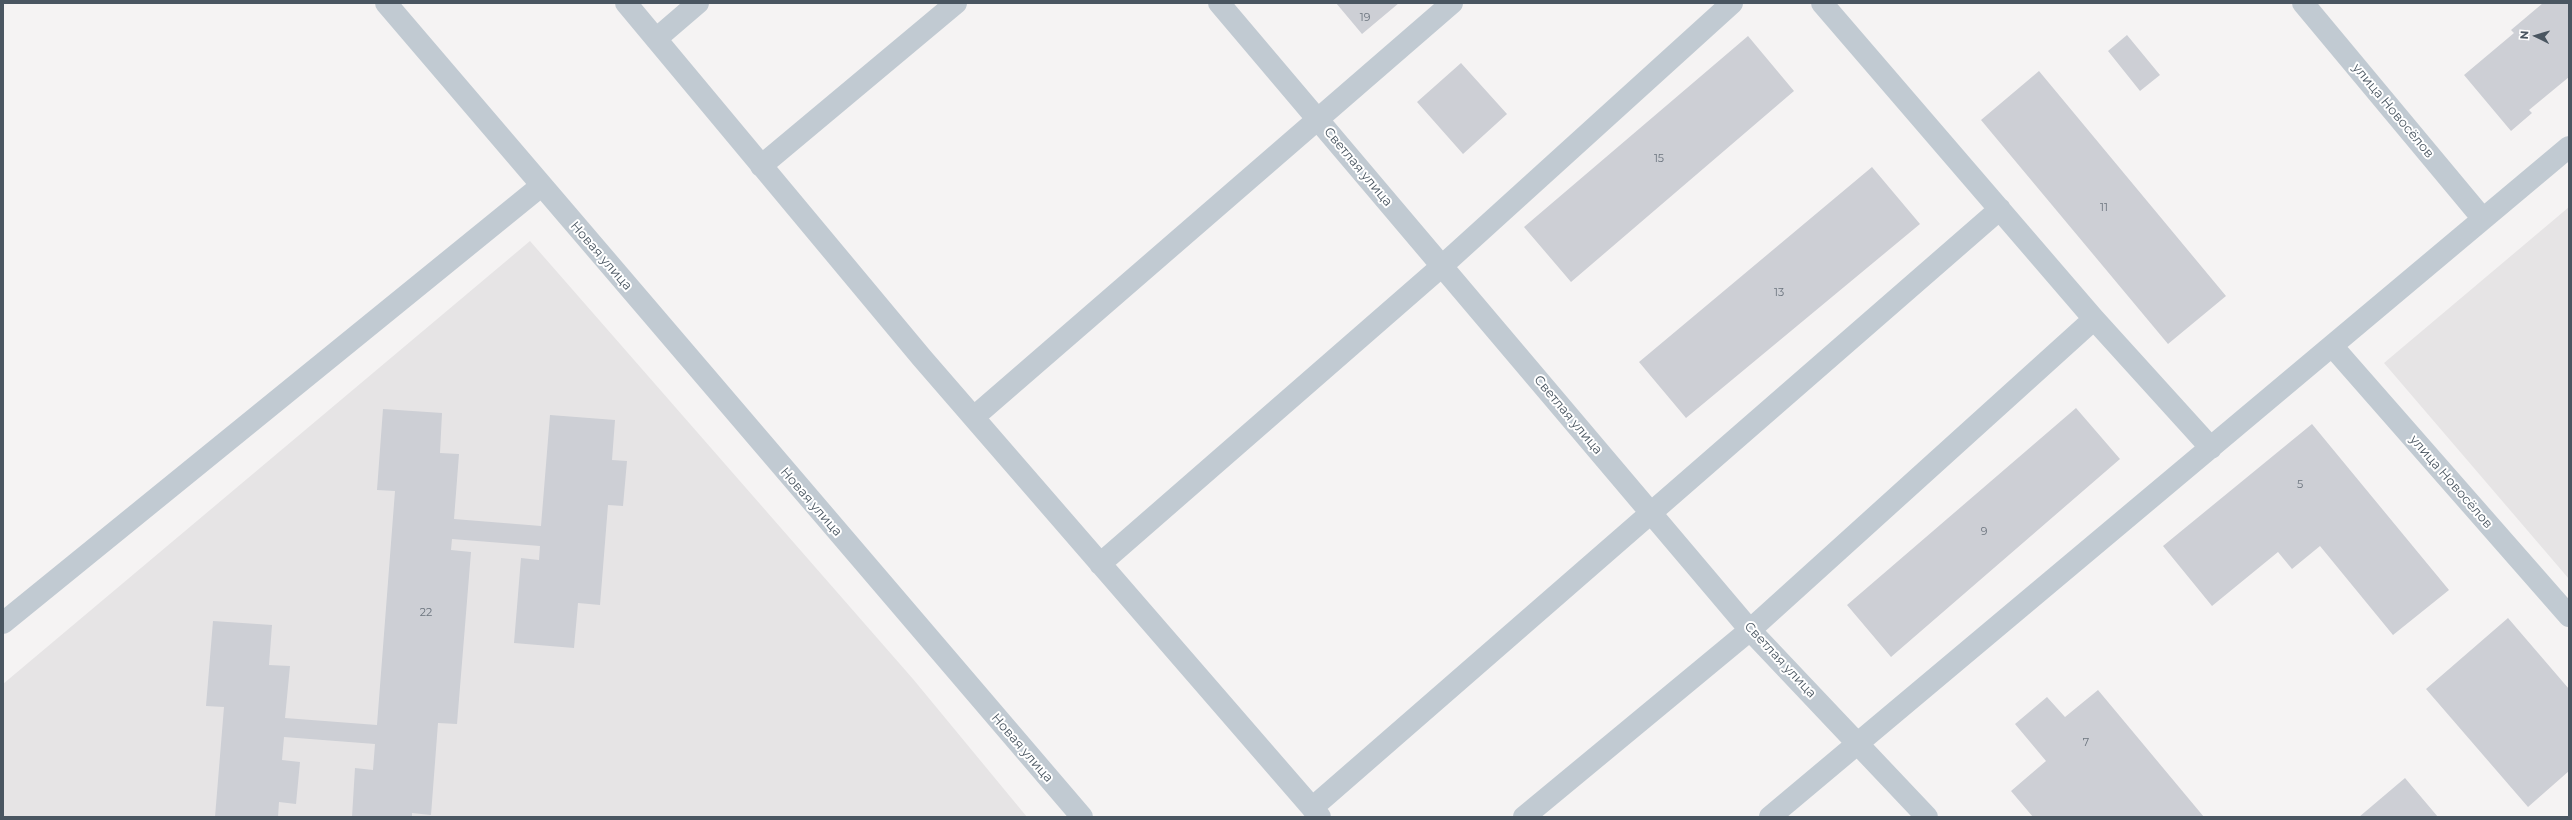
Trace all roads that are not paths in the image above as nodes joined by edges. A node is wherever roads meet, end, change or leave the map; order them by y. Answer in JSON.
{"nodes":[{"id":1,"x":386,"y":3,"type":"edge"},
{"id":2,"x":626,"y":3,"type":"edge"},
{"id":3,"x":698,"y":3,"type":"edge"},
{"id":4,"x":956,"y":3,"type":"edge"},
{"id":5,"x":1219,"y":3,"type":"edge"},
{"id":6,"x":1452,"y":3,"type":"edge"},
{"id":7,"x":1732,"y":3,"type":"edge"},
{"id":8,"x":1822,"y":3,"type":"edge"},
{"id":9,"x":2303,"y":3,"type":"edge"},
{"id":10,"x":656,"y":39,"type":"junction"},
{"id":11,"x":1318,"y":120,"type":"junction"},
{"id":12,"x":2569,"y":147,"type":"edge"},
{"id":13,"x":761,"y":166,"type":"junction"},
{"id":14,"x":541,"y":186,"type":"junction"},
{"id":15,"x":2000,"y":210,"type":"junction"},
{"id":16,"x":2483,"y":219,"type":"junction"},
{"id":17,"x":1442,"y":266,"type":"junction"},
{"id":18,"x":2094,"y":319,"type":"junction"},
{"id":19,"x":2333,"y":347,"type":"junction"},
{"id":20,"x":974,"y":418,"type":"junction"},
{"id":21,"x":2211,"y":448,"type":"junction"},
{"id":22,"x":1652,"y":513,"type":"junction"},
{"id":23,"x":1100,"y":564,"type":"junction"},
{"id":24,"x":2569,"y":616,"type":"edge"},
{"id":25,"x":3,"y":623,"type":"edge"},
{"id":26,"x":1750,"y":630,"type":"junction"},
{"id":27,"x":1858,"y":743,"type":"junction"},
{"id":28,"x":1316,"y":812,"type":"edge"},
{"id":29,"x":1082,"y":817,"type":"edge"},
{"id":30,"x":1524,"y":817,"type":"edge"},
{"id":31,"x":1770,"y":817,"type":"edge"},
{"id":32,"x":1927,"y":817,"type":"edge"}],
"edges":[{"from":1,"to":14,"type":"street","name":"Новая улица"},
{"from":2,"to":10,"type":"street"},
{"from":3,"to":10,"type":"street"},
{"from":4,"to":13,"type":"street"},
{"from":5,"to":11,"type":"street","name":"Светлая улица"},
{"from":6,"to":11,"type":"street"},
{"from":7,"to":17,"type":"street"},
{"from":8,"to":15,"type":"street"},
{"from":9,"to":16,"type":"street","name":"улица Новосёлов"},
{"from":10,"to":13,"type":"street"},
{"from":11,"to":17,"type":"street","name":"Светлая улица"},
{"from":11,"to":20,"type":"street"},
{"from":12,"to":16,"type":"street"},
{"from":13,"to":20,"type":"street"},
{"from":14,"to":25,"type":"street"},
{"from":14,"to":29,"type":"street","name":"Новая улица"},
{"from":15,"to":18,"type":"street"},
{"from":15,"to":22,"type":"street"},
{"from":16,"to":19,"type":"street"},
{"from":17,"to":22,"type":"street","name":"Светлая улица"},
{"from":17,"to":23,"type":"street"},
{"from":18,"to":21,"type":"street"},
{"from":18,"to":26,"type":"street"},
{"from":19,"to":21,"type":"street"},
{"from":19,"to":24,"type":"street","name":"улица Новосёлов"},
{"from":20,"to":23,"type":"street"},
{"from":21,"to":27,"type":"street"},
{"from":22,"to":26,"type":"street","name":"Светлая улица"},
{"from":22,"to":28,"type":"street"},
{"from":23,"to":28,"type":"street"},
{"from":26,"to":27,"type":"street","name":"Светлая улица"},
{"from":26,"to":30,"type":"street"},
{"from":27,"to":31,"type":"street"},
{"from":27,"to":32,"type":"street","name":"Светлая улица"}]}
